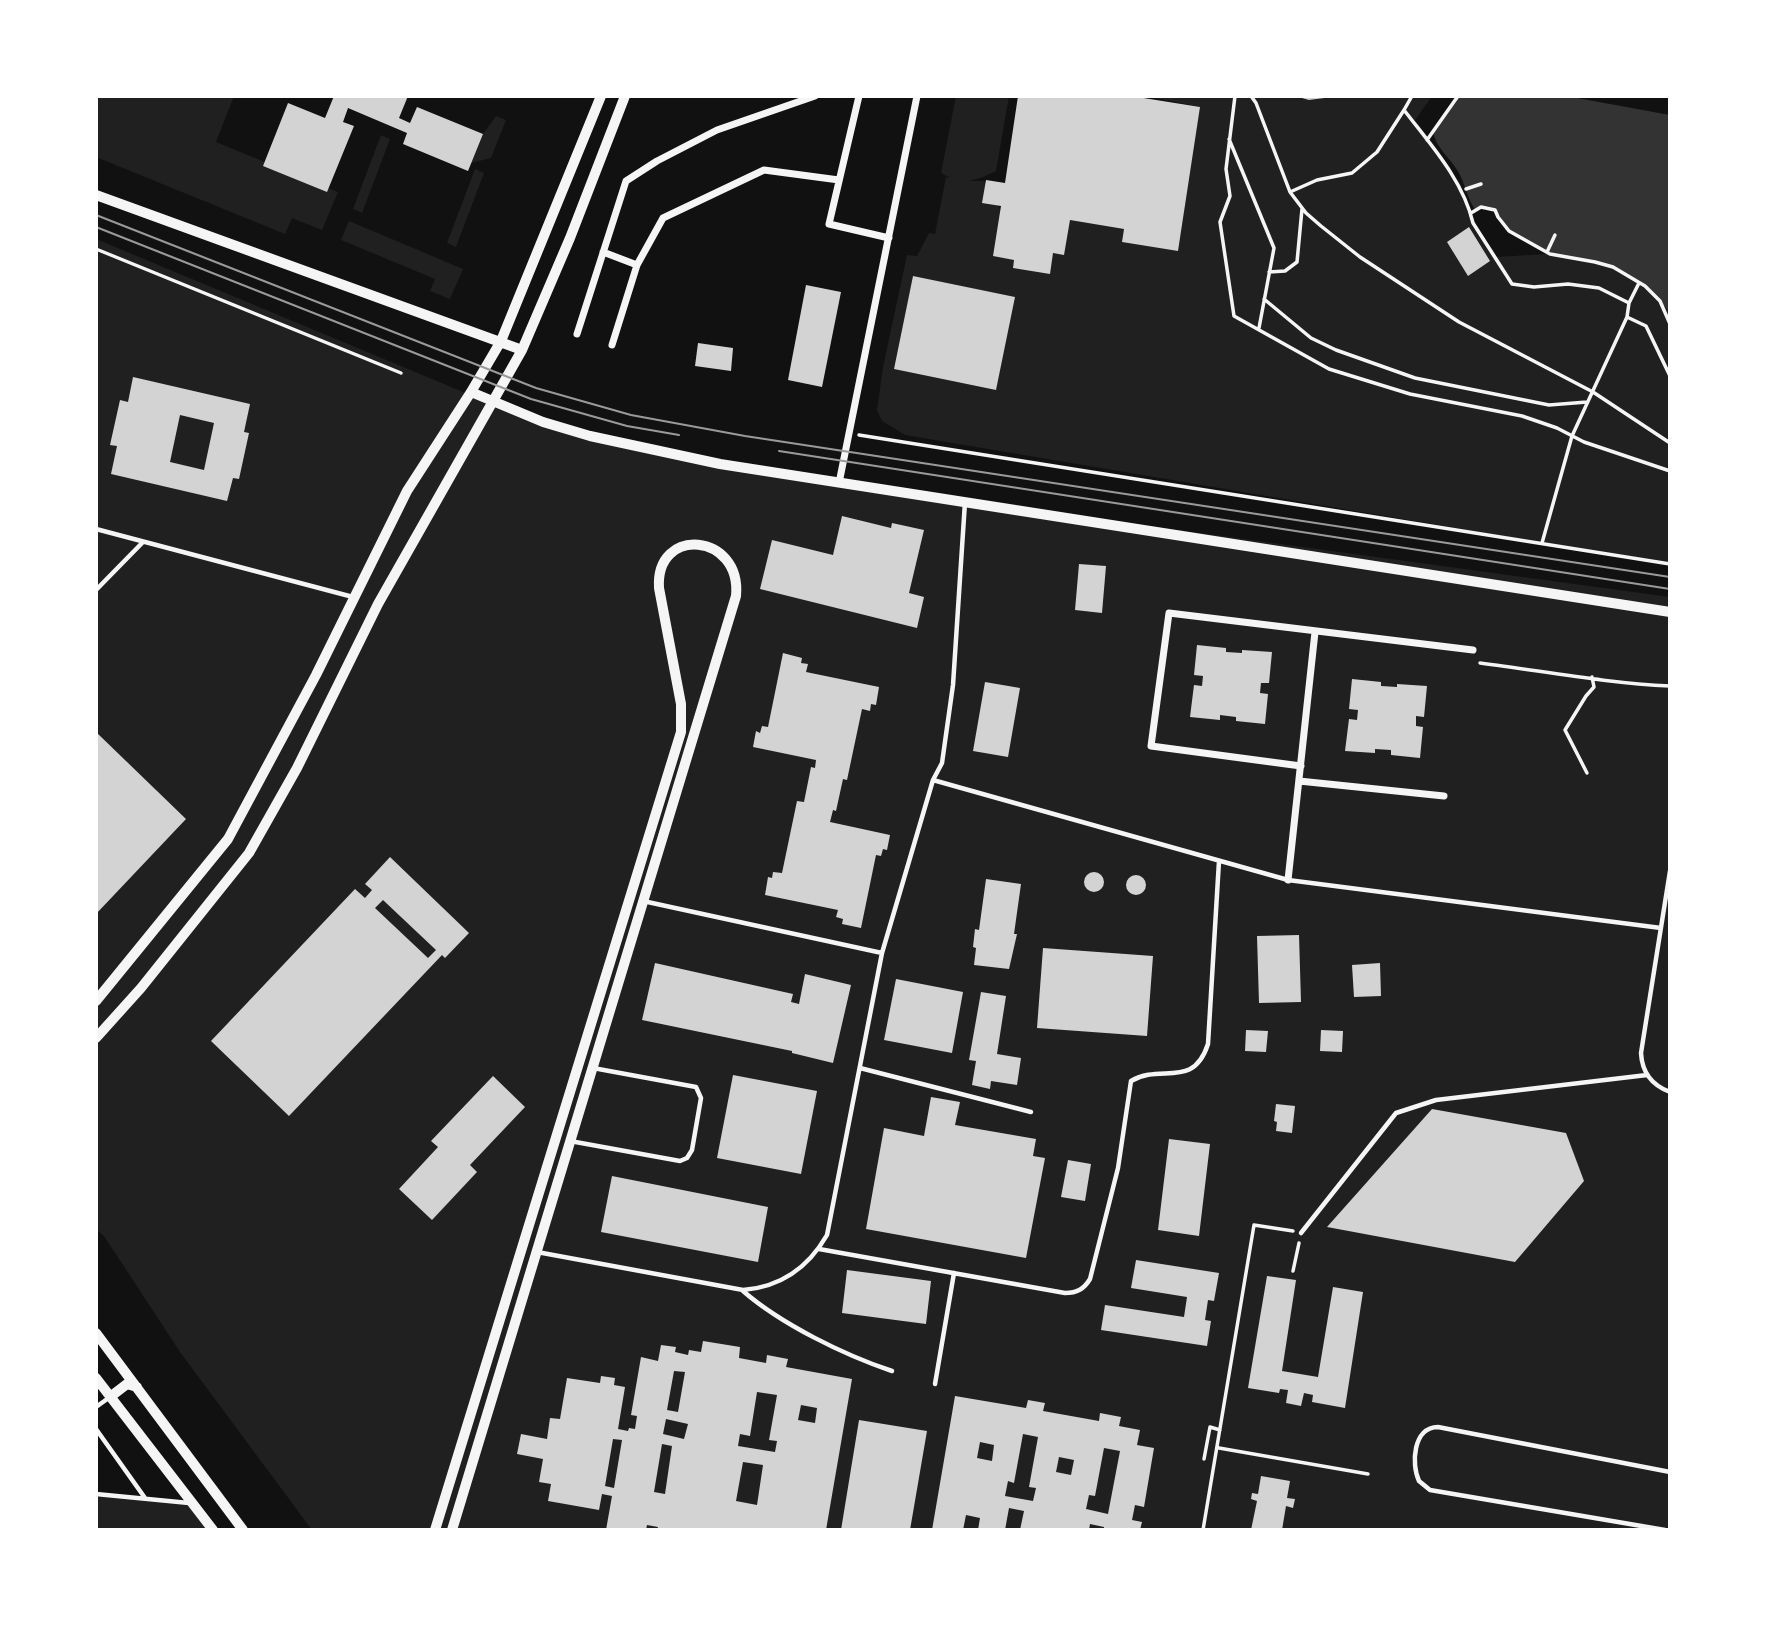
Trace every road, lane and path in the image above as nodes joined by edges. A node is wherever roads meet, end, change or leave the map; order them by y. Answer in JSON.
{"nodes":[{"id":1,"x":601,"y":96,"type":"edge"},
{"id":2,"x":625,"y":96,"type":"edge"},
{"id":3,"x":815,"y":96,"type":"edge"},
{"id":4,"x":859,"y":96,"type":"edge"},
{"id":5,"x":917,"y":96,"type":"edge"},
{"id":6,"x":1235,"y":96,"type":"edge"},
{"id":7,"x":1251,"y":96,"type":"edge"},
{"id":8,"x":1412,"y":96,"type":"edge"},
{"id":9,"x":1458,"y":96,"type":"edge"},
{"id":10,"x":1404,"y":110,"type":"junction"},
{"id":11,"x":1229,"y":137,"type":"junction"},
{"id":12,"x":1427,"y":140,"type":"junction"},
{"id":13,"x":839,"y":180,"type":"junction"},
{"id":14,"x":1481,"y":184,"type":"dead end"},
{"id":15,"x":1466,"y":188,"type":"dead end"},
{"id":16,"x":1290,"y":192,"type":"junction"},
{"id":17,"x":96,"y":194,"type":"edge"},
{"id":18,"x":1302,"y":209,"type":"junction"},
{"id":19,"x":1471,"y":212,"type":"junction"},
{"id":20,"x":1555,"y":235,"type":"dead end"},
{"id":21,"x":888,"y":238,"type":"junction"},
{"id":22,"x":96,"y":249,"type":"edge"},
{"id":23,"x":603,"y":252,"type":"junction"},
{"id":24,"x":1548,"y":252,"type":"junction"},
{"id":25,"x":637,"y":265,"type":"junction"},
{"id":26,"x":1269,"y":272,"type":"junction"},
{"id":27,"x":1639,"y":283,"type":"junction"},
{"id":28,"x":1264,"y":299,"type":"junction"},
{"id":29,"x":1629,"y":303,"type":"junction"},
{"id":30,"x":1627,"y":317,"type":"junction"},
{"id":31,"x":1670,"y":324,"type":"edge"},
{"id":32,"x":1258,"y":329,"type":"junction"},
{"id":33,"x":577,"y":334,"type":"dead end"},
{"id":34,"x":501,"y":341,"type":"junction"},
{"id":35,"x":612,"y":345,"type":"dead end"},
{"id":36,"x":522,"y":350,"type":"junction"},
{"id":37,"x":401,"y":373,"type":"dead end"},
{"id":38,"x":1670,"y":376,"type":"edge"},
{"id":39,"x":471,"y":392,"type":"junction"},
{"id":40,"x":1593,"y":392,"type":"junction"},
{"id":41,"x":494,"y":402,"type":"junction"},
{"id":42,"x":1587,"y":402,"type":"junction"},
{"id":43,"x":849,"y":434,"type":"junction"},
{"id":44,"x":1572,"y":436,"type":"junction"},
{"id":45,"x":1670,"y":443,"type":"edge"},
{"id":46,"x":1670,"y":471,"type":"edge"},
{"id":47,"x":839,"y":483,"type":"junction"},
{"id":48,"x":965,"y":500,"type":"junction"},
{"id":49,"x":96,"y":529,"type":"edge"},
{"id":50,"x":143,"y":542,"type":"junction"},
{"id":51,"x":1542,"y":544,"type":"junction"},
{"id":52,"x":1670,"y":564,"type":"edge"},
{"id":53,"x":96,"y":590,"type":"edge"},
{"id":54,"x":354,"y":597,"type":"junction"},
{"id":55,"x":1670,"y":612,"type":"edge"},
{"id":56,"x":1315,"y":632,"type":"junction"},
{"id":57,"x":1473,"y":650,"type":"dead end"},
{"id":58,"x":1480,"y":663,"type":"dead end"},
{"id":59,"x":1592,"y":677,"type":"junction"},
{"id":60,"x":1670,"y":686,"type":"edge"},
{"id":61,"x":1301,"y":766,"type":"junction"},
{"id":62,"x":1587,"y":773,"type":"dead end"},
{"id":63,"x":933,"y":780,"type":"junction"},
{"id":64,"x":1299,"y":781,"type":"junction"},
{"id":65,"x":1444,"y":796,"type":"dead end"},
{"id":66,"x":1219,"y":861,"type":"junction"},
{"id":67,"x":1670,"y":871,"type":"edge"},
{"id":68,"x":1288,"y":880,"type":"junction"},
{"id":69,"x":643,"y":901,"type":"junction"},
{"id":70,"x":1661,"y":928,"type":"junction"},
{"id":71,"x":882,"y":953,"type":"junction"},
{"id":72,"x":97,"y":997,"type":"edge"},
{"id":73,"x":96,"y":1038,"type":"edge"},
{"id":74,"x":592,"y":1068,"type":"junction"},
{"id":75,"x":860,"y":1068,"type":"junction"},
{"id":76,"x":1647,"y":1075,"type":"junction"},
{"id":77,"x":1670,"y":1092,"type":"edge"},
{"id":78,"x":1031,"y":1112,"type":"dead end"},
{"id":79,"x":569,"y":1141,"type":"junction"},
{"id":80,"x":1301,"y":1233,"type":"junction"},
{"id":81,"x":819,"y":1249,"type":"junction"},
{"id":82,"x":536,"y":1252,"type":"junction"},
{"id":83,"x":1293,"y":1271,"type":"dead end"},
{"id":84,"x":954,"y":1273,"type":"junction"},
{"id":85,"x":743,"y":1290,"type":"junction"},
{"id":86,"x":96,"y":1333,"type":"edge"},
{"id":87,"x":892,"y":1371,"type":"dead end"},
{"id":88,"x":96,"y":1378,"type":"edge"},
{"id":89,"x":935,"y":1384,"type":"dead end"},
{"id":90,"x":137,"y":1387,"type":"junction"},
{"id":91,"x":110,"y":1396,"type":"junction"},
{"id":92,"x":96,"y":1408,"type":"edge"},
{"id":93,"x":96,"y":1429,"type":"edge"},
{"id":94,"x":1220,"y":1430,"type":"junction"},
{"id":95,"x":1218,"y":1447,"type":"junction"},
{"id":96,"x":1205,"y":1459,"type":"dead end"},
{"id":97,"x":1670,"y":1472,"type":"edge"},
{"id":98,"x":1368,"y":1474,"type":"dead end"},
{"id":99,"x":96,"y":1494,"type":"edge"},
{"id":100,"x":146,"y":1499,"type":"junction"},
{"id":101,"x":192,"y":1503,"type":"junction"},
{"id":102,"x":213,"y":1530,"type":"edge"},
{"id":103,"x":243,"y":1530,"type":"edge"},
{"id":104,"x":435,"y":1530,"type":"edge"},
{"id":105,"x":452,"y":1530,"type":"edge"},
{"id":106,"x":1203,"y":1530,"type":"edge"},
{"id":107,"x":1665,"y":1530,"type":"edge"}],
"edges":[{"from":1,"to":34,"type":"street"},
{"from":2,"to":36,"type":"street"},
{"from":3,"to":23,"type":"street"},
{"from":4,"to":13,"type":"street"},
{"from":5,"to":21,"type":"street"},
{"from":6,"to":11,"type":"path"},
{"from":7,"to":16,"type":"path"},
{"from":8,"to":10,"type":"path"},
{"from":9,"to":12,"type":"path"},
{"from":10,"to":12,"type":"path"},
{"from":10,"to":16,"type":"path"},
{"from":11,"to":26,"type":"path"},
{"from":11,"to":32,"type":"path"},
{"from":12,"to":19,"type":"path"},
{"from":13,"to":21,"type":"street"},
{"from":13,"to":25,"type":"street"},
{"from":14,"to":15,"type":"path"},
{"from":16,"to":18,"type":"path"},
{"from":17,"to":34,"type":"street"},
{"from":18,"to":26,"type":"path"},
{"from":18,"to":40,"type":"path"},
{"from":19,"to":24,"type":"path"},
{"from":19,"to":29,"type":"path"},
{"from":20,"to":24,"type":"path"},
{"from":21,"to":43,"type":"street"},
{"from":22,"to":37,"type":"path"},
{"from":23,"to":25,"type":"street"},
{"from":23,"to":33,"type":"street"},
{"from":24,"to":27,"type":"path"},
{"from":25,"to":35,"type":"street"},
{"from":26,"to":28,"type":"path"},
{"from":27,"to":29,"type":"path"},
{"from":27,"to":31,"type":"path"},
{"from":28,"to":32,"type":"path"},
{"from":28,"to":42,"type":"path"},
{"from":29,"to":30,"type":"path"},
{"from":30,"to":38,"type":"path"},
{"from":30,"to":40,"type":"path"},
{"from":32,"to":44,"type":"path"},
{"from":34,"to":36,"type":"street"},
{"from":34,"to":39,"type":"street"},
{"from":36,"to":41,"type":"street"},
{"from":39,"to":41,"type":"street"},
{"from":39,"to":54,"type":"street"},
{"from":40,"to":42,"type":"path"},
{"from":40,"to":45,"type":"path"},
{"from":41,"to":47,"type":"street"},
{"from":41,"to":73,"type":"street"},
{"from":42,"to":44,"type":"path"},
{"from":43,"to":47,"type":"street"},
{"from":43,"to":51,"type":"path"},
{"from":44,"to":46,"type":"path"},
{"from":44,"to":51,"type":"path"},
{"from":47,"to":48,"type":"street"},
{"from":48,"to":55,"type":"street"},
{"from":48,"to":63,"type":"lane"},
{"from":49,"to":50,"type":"lane"},
{"from":50,"to":53,"type":"lane"},
{"from":50,"to":54,"type":"lane"},
{"from":51,"to":52,"type":"path"},
{"from":54,"to":72,"type":"street"},
{"from":56,"to":57,"type":"street"},
{"from":56,"to":61,"type":"street"},
{"from":56,"to":61,"type":"street"},
{"from":58,"to":59,"type":"path"},
{"from":59,"to":60,"type":"path"},
{"from":59,"to":62,"type":"path"},
{"from":61,"to":64,"type":"street"},
{"from":63,"to":66,"type":"lane"},
{"from":63,"to":71,"type":"lane"},
{"from":64,"to":65,"type":"street"},
{"from":64,"to":68,"type":"street"},
{"from":66,"to":68,"type":"lane"},
{"from":66,"to":84,"type":"lane"},
{"from":67,"to":70,"type":"lane"},
{"from":68,"to":70,"type":"lane"},
{"from":69,"to":71,"type":"lane"},
{"from":69,"to":74,"type":"street"},
{"from":69,"to":104,"type":"street"},
{"from":70,"to":76,"type":"lane"},
{"from":71,"to":75,"type":"lane"},
{"from":74,"to":79,"type":"street"},
{"from":74,"to":79,"type":"lane"},
{"from":75,"to":78,"type":"lane"},
{"from":75,"to":81,"type":"lane"},
{"from":76,"to":77,"type":"lane"},
{"from":76,"to":80,"type":"lane"},
{"from":79,"to":82,"type":"street"},
{"from":80,"to":83,"type":"path"},
{"from":80,"to":94,"type":"path"},
{"from":81,"to":84,"type":"lane"},
{"from":81,"to":85,"type":"lane"},
{"from":82,"to":85,"type":"lane"},
{"from":82,"to":105,"type":"street"},
{"from":84,"to":89,"type":"lane"},
{"from":85,"to":87,"type":"lane"},
{"from":86,"to":90,"type":"street"},
{"from":88,"to":91,"type":"street"},
{"from":90,"to":91,"type":"street"},
{"from":90,"to":103,"type":"street"},
{"from":91,"to":92,"type":"lane"},
{"from":91,"to":101,"type":"street"},
{"from":93,"to":100,"type":"lane"},
{"from":94,"to":95,"type":"path"},
{"from":94,"to":96,"type":"path"},
{"from":95,"to":98,"type":"path"},
{"from":95,"to":106,"type":"path"},
{"from":97,"to":107,"type":"lane"},
{"from":99,"to":100,"type":"lane"},
{"from":100,"to":101,"type":"lane"},
{"from":101,"to":102,"type":"street"}]}
